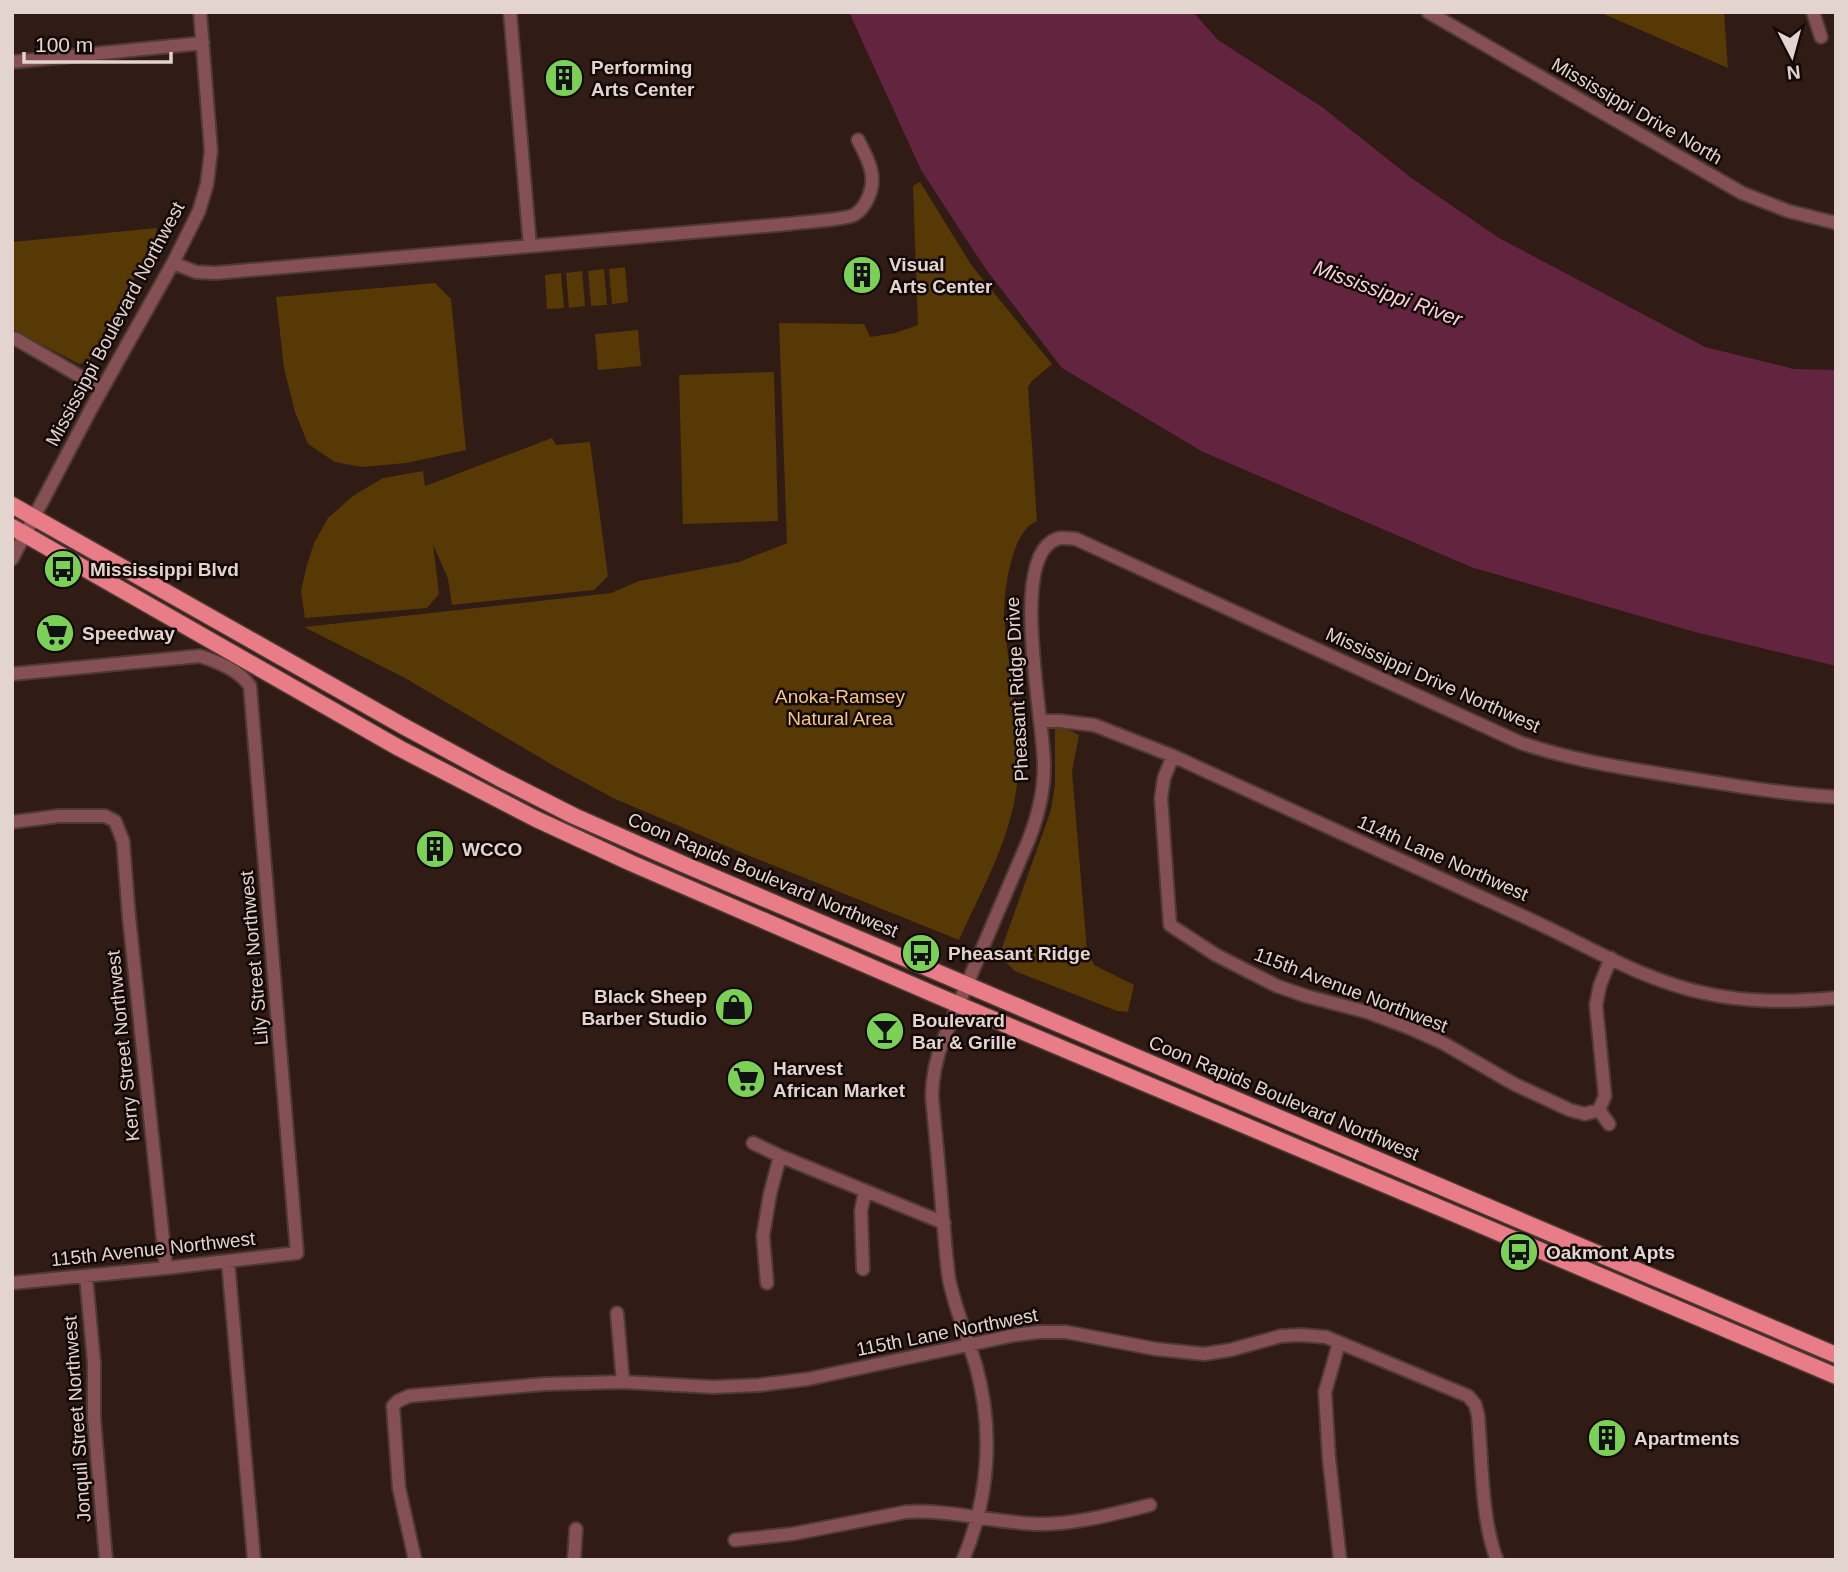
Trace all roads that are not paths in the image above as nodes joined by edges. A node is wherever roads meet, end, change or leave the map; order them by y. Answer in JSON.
{"nodes":[{"id":1,"x":200,"y":12,"type":"edge"},
{"id":2,"x":510,"y":12,"type":"edge"},
{"id":3,"x":1427,"y":12,"type":"edge"},
{"id":4,"x":1813,"y":12,"type":"edge"},
{"id":5,"x":1821,"y":37,"type":"dead end"},
{"id":6,"x":203,"y":43,"type":"junction"},
{"id":7,"x":12,"y":62,"type":"edge"},
{"id":8,"x":858,"y":140,"type":"dead end"},
{"id":9,"x":1836,"y":223,"type":"edge"},
{"id":10,"x":530,"y":246,"type":"junction"},
{"id":11,"x":173,"y":263,"type":"junction"},
{"id":12,"x":12,"y":338,"type":"edge"},
{"id":13,"x":102,"y":389,"type":"junction"},
{"id":14,"x":12,"y":505,"type":"edge"},
{"id":15,"x":34,"y":516,"type":"junction"},
{"id":16,"x":18,"y":531,"type":"edge"},
{"id":17,"x":1076,"y":539,"type":"joint"},
{"id":18,"x":12,"y":559,"type":"edge"},
{"id":19,"x":12,"y":674,"type":"edge"},
{"id":20,"x":1040,"y":721,"type":"junction"},
{"id":21,"x":1172,"y":756,"type":"junction"},
{"id":22,"x":1836,"y":797,"type":"edge"},
{"id":23,"x":12,"y":822,"type":"edge"},
{"id":24,"x":1611,"y":958,"type":"junction"},
{"id":25,"x":966,"y":985,"type":"junction"},
{"id":26,"x":1836,"y":998,"type":"edge"},
{"id":27,"x":958,"y":1004,"type":"junction"},
{"id":28,"x":1599,"y":1110,"type":"junction"},
{"id":29,"x":1609,"y":1124,"type":"dead end"},
{"id":30,"x":753,"y":1143,"type":"dead end"},
{"id":31,"x":780,"y":1156,"type":"junction"},
{"id":32,"x":864,"y":1191,"type":"junction"},
{"id":33,"x":944,"y":1223,"type":"junction"},
{"id":34,"x":297,"y":1253,"type":"joint"},
{"id":35,"x":228,"y":1261,"type":"junction"},
{"id":36,"x":166,"y":1268,"type":"junction"},
{"id":37,"x":863,"y":1269,"type":"dead end"},
{"id":38,"x":86,"y":1276,"type":"junction"},
{"id":39,"x":12,"y":1283,"type":"edge"},
{"id":40,"x":767,"y":1283,"type":"dead end"},
{"id":41,"x":617,"y":1313,"type":"dead end"},
{"id":42,"x":1339,"y":1343,"type":"junction"},
{"id":43,"x":969,"y":1346,"type":"junction"},
{"id":44,"x":1836,"y":1355,"type":"edge"},
{"id":45,"x":1836,"y":1376,"type":"edge"},
{"id":46,"x":623,"y":1382,"type":"junction"},
{"id":47,"x":1150,"y":1505,"type":"dead end"},
{"id":48,"x":978,"y":1517,"type":"junction"},
{"id":49,"x":576,"y":1529,"type":"dead end"},
{"id":50,"x":735,"y":1540,"type":"dead end"},
{"id":51,"x":106,"y":1560,"type":"edge"},
{"id":52,"x":254,"y":1560,"type":"edge"},
{"id":53,"x":415,"y":1560,"type":"edge"},
{"id":54,"x":574,"y":1560,"type":"edge"},
{"id":55,"x":963,"y":1560,"type":"edge"},
{"id":56,"x":1340,"y":1560,"type":"edge"},
{"id":57,"x":1497,"y":1560,"type":"edge"}],
"edges":[{"from":1,"to":6,"type":"street","name":"Mississippi Boulevard Northwest"},
{"from":2,"to":10,"type":"street"},
{"from":3,"to":9,"type":"street","name":"Mississippi Drive North"},
{"from":4,"to":5,"type":"street"},
{"from":6,"to":7,"type":"street"},
{"from":6,"to":11,"type":"street","name":"Mississippi Boulevard Northwest"},
{"from":8,"to":10,"type":"street"},
{"from":10,"to":11,"type":"street"},
{"from":11,"to":13,"type":"street","name":"Mississippi Boulevard Northwest"},
{"from":12,"to":13,"type":"street"},
{"from":13,"to":15,"type":"street","name":"Mississippi Boulevard Northwest"},
{"from":14,"to":15,"type":"main road","name":"Coon Rapids Boulevard Northwest"},
{"from":15,"to":16,"type":"street","name":"Mississippi Boulevard Northwest"},
{"from":15,"to":25,"type":"main road","name":"Coon Rapids Boulevard Northwest"},
{"from":16,"to":18,"type":"street","name":"Mississippi Boulevard Northwest"},
{"from":16,"to":27,"type":"main road","name":"Coon Rapids Boulevard Northwest"},
{"from":17,"to":20,"type":"street","name":"Pheasant Ridge Drive"},
{"from":17,"to":22,"type":"street","name":"Mississippi Drive Northwest"},
{"from":19,"to":34,"type":"street","name":"Lily Street Northwest"},
{"from":20,"to":21,"type":"street","name":"114th Lane Northwest"},
{"from":20,"to":25,"type":"street","name":"Pheasant Ridge Drive"},
{"from":21,"to":24,"type":"street","name":"114th Lane Northwest"},
{"from":21,"to":28,"type":"street","name":"115th Avenue Northwest"},
{"from":23,"to":36,"type":"street","name":"Kerry Street Northwest"},
{"from":24,"to":26,"type":"street","name":"114th Lane Northwest"},
{"from":24,"to":28,"type":"street"},
{"from":25,"to":27,"type":"street","name":"Pheasant Ridge Drive"},
{"from":25,"to":44,"type":"main road","name":"Coon Rapids Boulevard Northwest"},
{"from":27,"to":33,"type":"street","name":"Pheasant Ridge Drive"},
{"from":27,"to":45,"type":"main road","name":"Coon Rapids Boulevard Northwest"},
{"from":28,"to":29,"type":"street"},
{"from":30,"to":31,"type":"street"},
{"from":31,"to":32,"type":"street"},
{"from":31,"to":40,"type":"street"},
{"from":32,"to":33,"type":"street"},
{"from":32,"to":37,"type":"street"},
{"from":33,"to":43,"type":"street","name":"Pheasant Ridge Drive"},
{"from":34,"to":35,"type":"street","name":"115th Avenue Northwest"},
{"from":35,"to":36,"type":"street","name":"115th Avenue Northwest"},
{"from":35,"to":52,"type":"street"},
{"from":36,"to":38,"type":"street","name":"115th Avenue Northwest"},
{"from":38,"to":39,"type":"street","name":"115th Avenue Northwest"},
{"from":38,"to":51,"type":"street","name":"Jonquil Street Northwest"},
{"from":41,"to":46,"type":"street"},
{"from":42,"to":43,"type":"street","name":"115th Lane Northwest"},
{"from":42,"to":56,"type":"street"},
{"from":42,"to":57,"type":"street","name":"115th Lane Northwest"},
{"from":43,"to":46,"type":"street","name":"115th Lane Northwest"},
{"from":43,"to":48,"type":"street","name":"Pheasant Ridge Drive"},
{"from":46,"to":53,"type":"street","name":"115th Lane Northwest"},
{"from":47,"to":48,"type":"street"},
{"from":48,"to":50,"type":"street"},
{"from":48,"to":55,"type":"street","name":"Pheasant Ridge Drive"},
{"from":49,"to":54,"type":"street"}]}
